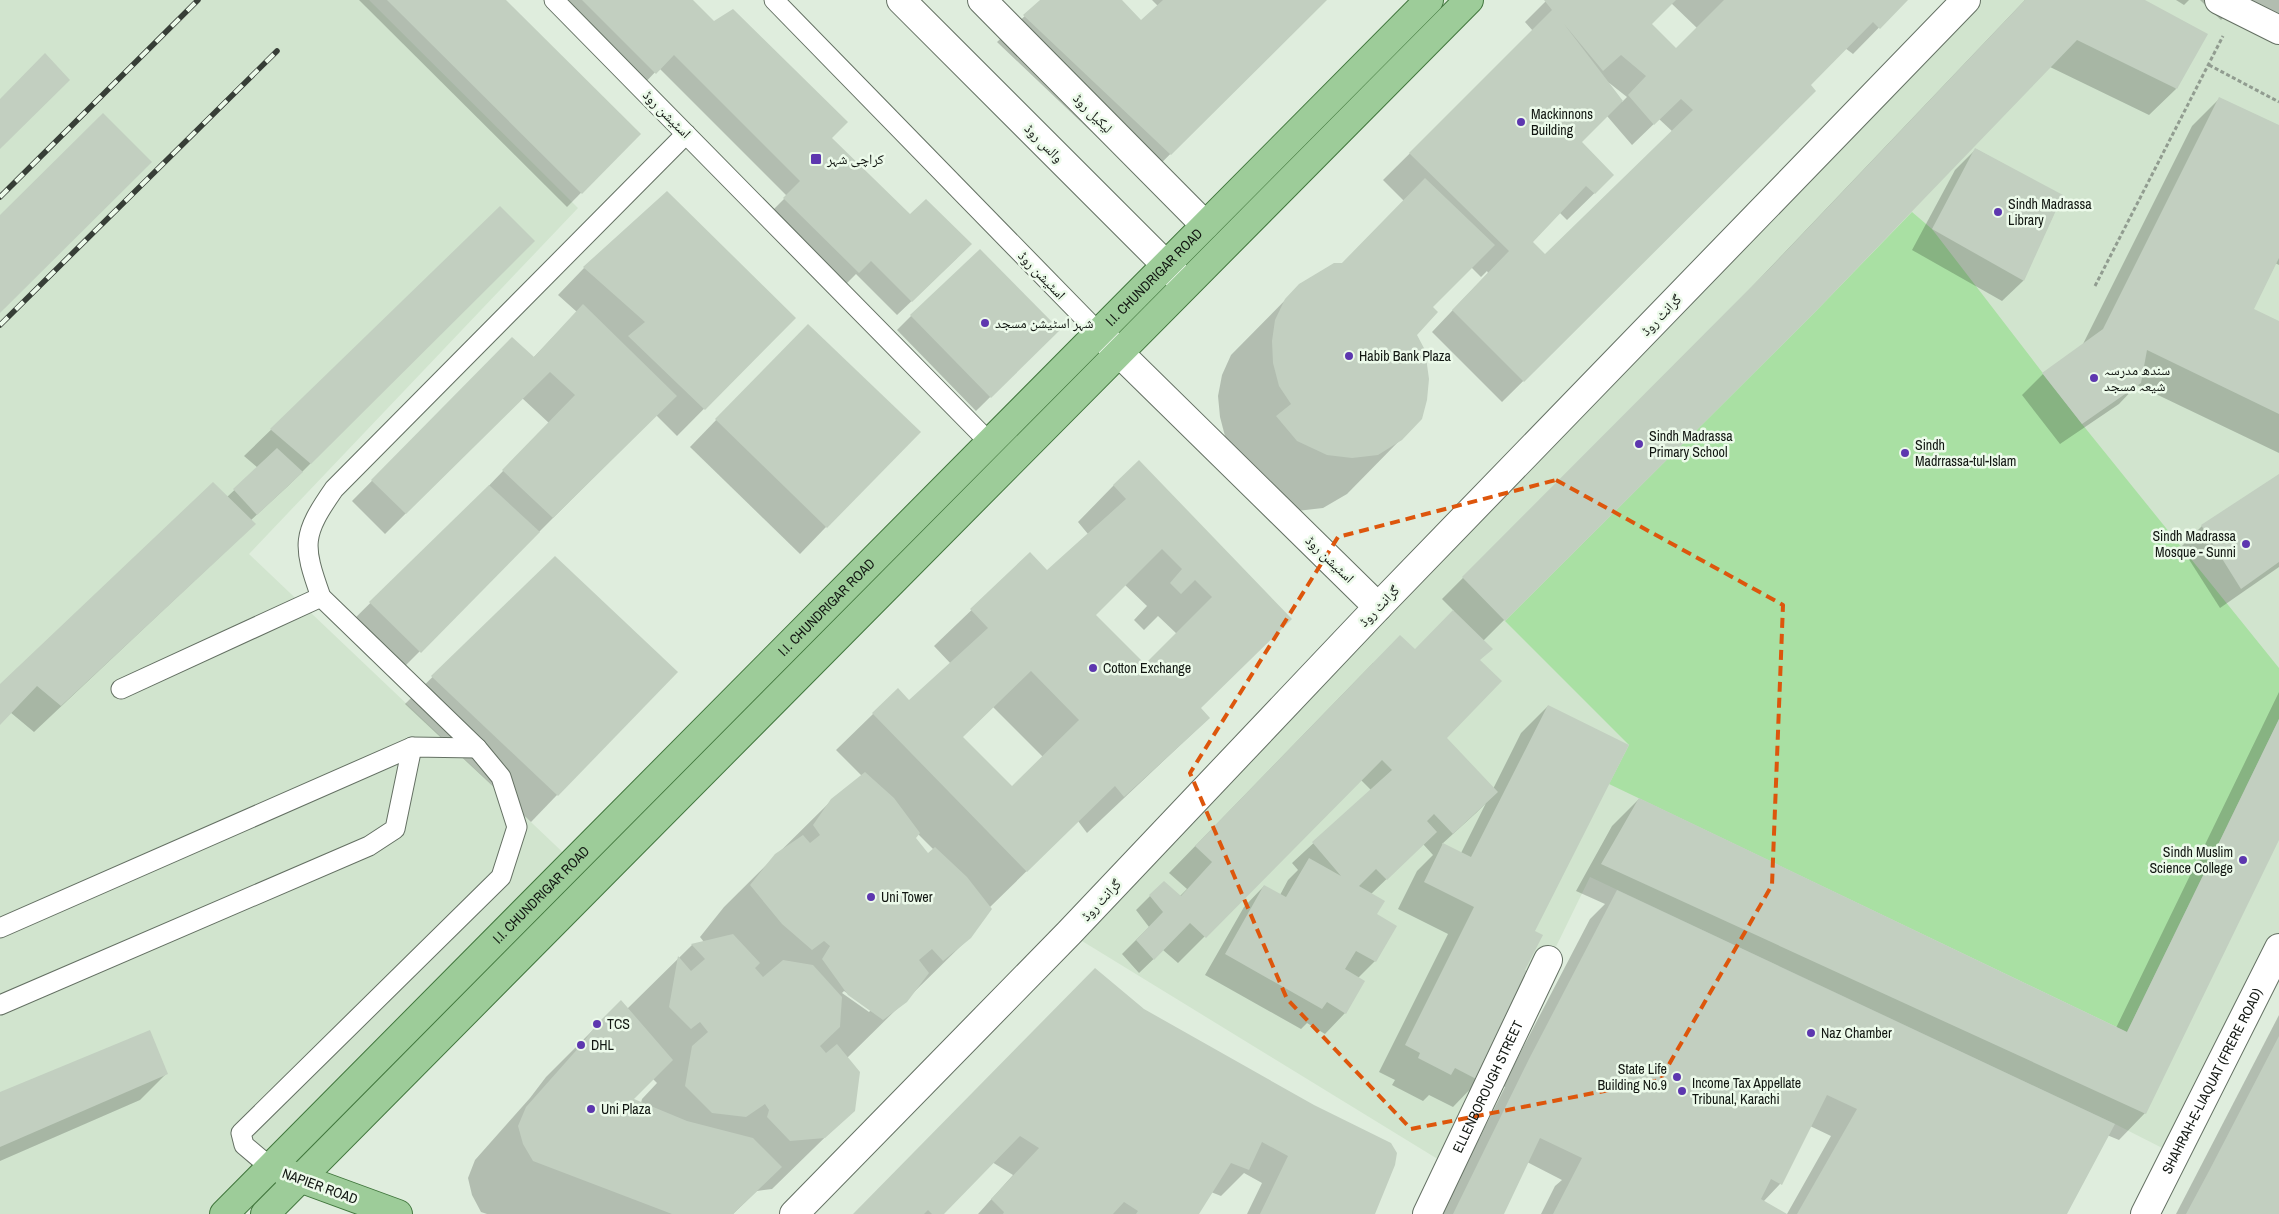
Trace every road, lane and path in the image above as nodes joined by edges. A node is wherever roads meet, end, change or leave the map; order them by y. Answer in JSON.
{"nodes":[{"id":1,"x":554,"y":0,"type":"edge"},
{"id":2,"x":774,"y":0,"type":"edge"},
{"id":3,"x":902,"y":0,"type":"edge"},
{"id":4,"x":982,"y":0,"type":"edge"},
{"id":5,"x":1429,"y":0,"type":"edge"},
{"id":6,"x":1469,"y":0,"type":"edge"},
{"id":7,"x":1966,"y":0,"type":"edge"},
{"id":8,"x":2228,"y":4,"type":"edge"},
{"id":9,"x":2279,"y":30,"type":"edge"},
{"id":10,"x":2209,"y":64,"type":"junction"},
{"id":11,"x":2279,"y":102,"type":"edge"},
{"id":12,"x":686,"y":134,"type":"junction"},
{"id":13,"x":1205,"y":225,"type":"junction"},
{"id":14,"x":1166,"y":265,"type":"junction"},
{"id":15,"x":1187,"y":285,"type":"junction"},
{"id":16,"x":2095,"y":286,"type":"dead end"},
{"id":17,"x":1099,"y":333,"type":"junction"},
{"id":18,"x":1119,"y":353,"type":"junction"},
{"id":19,"x":990,"y":443,"type":"junction"},
{"id":20,"x":321,"y":597,"type":"junction"},
{"id":21,"x":1378,"y":607,"type":"junction"},
{"id":22,"x":121,"y":689,"type":"dead end"},
{"id":23,"x":412,"y":748,"type":"junction"},
{"id":24,"x":477,"y":748,"type":"junction"},
{"id":25,"x":0,"y":928,"type":"edge"},
{"id":26,"x":2279,"y":948,"type":"edge"},
{"id":27,"x":1548,"y":960,"type":"dead end"},
{"id":28,"x":0,"y":1005,"type":"edge"},
{"id":29,"x":270,"y":1167,"type":"junction"},
{"id":30,"x":300,"y":1179,"type":"junction"},
{"id":31,"x":224,"y":1214,"type":"edge"},
{"id":32,"x":265,"y":1214,"type":"edge"},
{"id":33,"x":398,"y":1214,"type":"edge"},
{"id":34,"x":794,"y":1214,"type":"edge"},
{"id":35,"x":1427,"y":1214,"type":"edge"},
{"id":36,"x":2145,"y":1214,"type":"edge"}],
"edges":[{"from":1,"to":12,"type":"lane","name":"اسٹیشن روڈ"},
{"from":2,"to":17,"type":"lane","name":"اسٹیشن روڈ"},
{"from":3,"to":14,"type":"street","name":"والس روڈ"},
{"from":4,"to":13,"type":"street","name":"لیکیل روڈ"},
{"from":5,"to":13,"type":"main road","name":"I.I. CHUNDRIGAR ROAD"},
{"from":6,"to":15,"type":"main road","name":"I.I. CHUNDRIGAR ROAD"},
{"from":7,"to":21,"type":"street","name":"گرانٹ روڈ"},
{"from":8,"to":9,"type":"street"},
{"from":8,"to":10,"type":"path"},
{"from":10,"to":11,"type":"path"},
{"from":10,"to":16,"type":"path"},
{"from":12,"to":19,"type":"lane","name":"اسٹیشن روڈ"},
{"from":12,"to":20,"type":"lane"},
{"from":13,"to":14,"type":"main road","name":"I.I. CHUNDRIGAR ROAD"},
{"from":14,"to":15,"type":"street","name":"والس روڈ"},
{"from":14,"to":17,"type":"main road","name":"I.I. CHUNDRIGAR ROAD"},
{"from":15,"to":18,"type":"main road","name":"I.I. CHUNDRIGAR ROAD"},
{"from":17,"to":18,"type":"street","name":"اسٹیشن روڈ"},
{"from":17,"to":19,"type":"main road","name":"I.I. CHUNDRIGAR ROAD"},
{"from":18,"to":21,"type":"street","name":"اسٹیشن روڈ"},
{"from":18,"to":30,"type":"main road","name":"I.I. CHUNDRIGAR ROAD"},
{"from":19,"to":29,"type":"main road","name":"I.I. CHUNDRIGAR ROAD"},
{"from":20,"to":22,"type":"lane"},
{"from":20,"to":24,"type":"lane"},
{"from":21,"to":34,"type":"street","name":"گرانٹ روڈ"},
{"from":23,"to":24,"type":"lane"},
{"from":23,"to":25,"type":"lane"},
{"from":23,"to":28,"type":"lane"},
{"from":24,"to":29,"type":"lane"},
{"from":26,"to":36,"type":"street","name":"SHAHRAH-E-LIAQUAT (FRERE ROAD)"},
{"from":27,"to":35,"type":"street","name":"ELLENBOROUGH STREET"},
{"from":29,"to":30,"type":"main road","name":"NAPIER ROAD"},
{"from":29,"to":31,"type":"main road","name":"I.I. CHUNDRIGAR ROAD"},
{"from":30,"to":32,"type":"main road","name":"I.I. CHUNDRIGAR ROAD"},
{"from":30,"to":33,"type":"main road","name":"NAPIER ROAD"}]}
